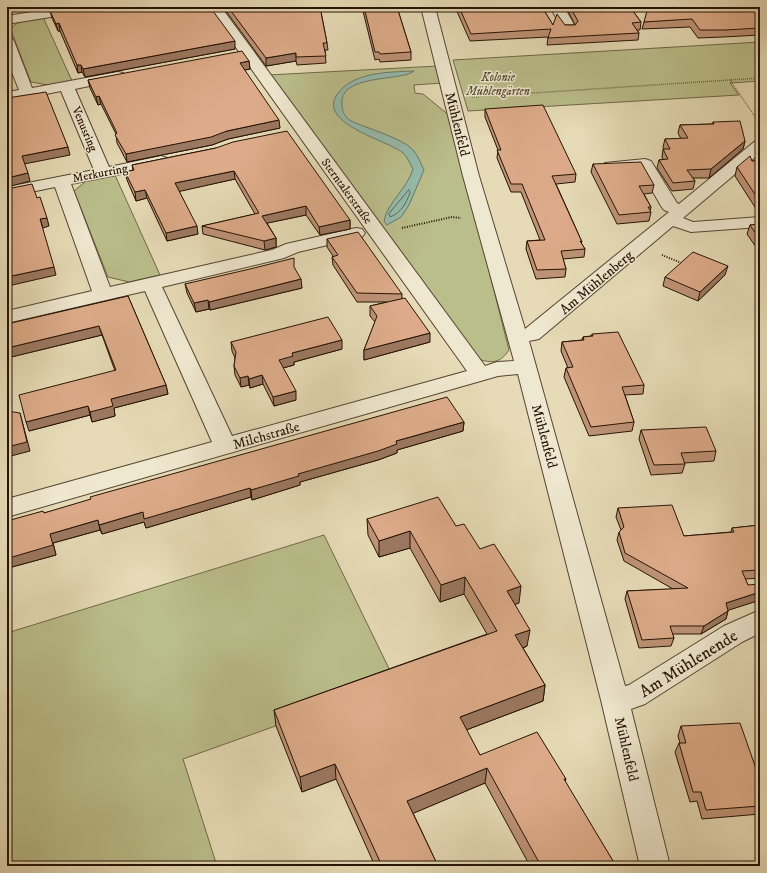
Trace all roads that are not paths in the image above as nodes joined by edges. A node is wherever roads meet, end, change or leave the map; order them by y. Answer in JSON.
{"nodes":[{"id":1,"x":88,"y":7,"type":"edge"},
{"id":2,"x":214,"y":7,"type":"edge"},
{"id":3,"x":428,"y":7,"type":"edge"},
{"id":4,"x":557,"y":7,"type":"edge"},
{"id":5,"x":33,"y":11,"type":"edge"},
{"id":6,"x":7,"y":20,"type":"edge"},
{"id":7,"x":570,"y":28,"type":"edge"},
{"id":8,"x":7,"y":41,"type":"edge"},
{"id":9,"x":134,"y":73,"type":"edge"},
{"id":10,"x":66,"y":86,"type":"junction"},
{"id":11,"x":27,"y":93,"type":"junction"},
{"id":12,"x":7,"y":97,"type":"edge"},
{"id":13,"x":760,"y":145,"type":"edge"},
{"id":14,"x":179,"y":157,"type":"edge"},
{"id":15,"x":604,"y":166,"type":"edge"},
{"id":16,"x":103,"y":172,"type":"junction"},
{"id":17,"x":61,"y":181,"type":"junction"},
{"id":18,"x":7,"y":192,"type":"edge"},
{"id":19,"x":676,"y":215,"type":"junction"},
{"id":20,"x":760,"y":222,"type":"edge"},
{"id":21,"x":375,"y":230,"type":"junction"},
{"id":22,"x":151,"y":283,"type":"junction"},
{"id":23,"x":103,"y":294,"type":"junction"},
{"id":24,"x":7,"y":317,"type":"edge"},
{"id":25,"x":518,"y":336,"type":"junction"},
{"id":26,"x":526,"y":367,"type":"junction"},
{"id":27,"x":480,"y":374,"type":"junction"},
{"id":28,"x":224,"y":446,"type":"junction"},
{"id":29,"x":7,"y":508,"type":"edge"},
{"id":30,"x":760,"y":621,"type":"edge"},
{"id":31,"x":615,"y":700,"type":"junction"},
{"id":32,"x":655,"y":866,"type":"edge"}],
"edges":[{"from":1,"to":5,"type":"street"},
{"from":2,"to":21,"type":"street","name":"Sterntalerstraße"},
{"from":3,"to":25,"type":"street","name":"Mühlenfeld"},
{"from":4,"to":7,"type":"street"},
{"from":5,"to":6,"type":"street"},
{"from":8,"to":11,"type":"street"},
{"from":9,"to":10,"type":"street"},
{"from":10,"to":11,"type":"street"},
{"from":10,"to":16,"type":"street","name":"Venusring"},
{"from":11,"to":12,"type":"street"},
{"from":13,"to":19,"type":"street","name":"Am Mühlenberg"},
{"from":14,"to":16,"type":"street","name":"Merkurring"},
{"from":15,"to":19,"type":"street"},
{"from":16,"to":17,"type":"street","name":"Merkurring"},
{"from":17,"to":18,"type":"street","name":"Merkurring"},
{"from":17,"to":23,"type":"street","name":"Merkurring"},
{"from":19,"to":20,"type":"street"},
{"from":19,"to":25,"type":"street","name":"Am Mühlenberg"},
{"from":21,"to":22,"type":"street"},
{"from":21,"to":27,"type":"street","name":"Sterntalerstraße"},
{"from":22,"to":23,"type":"street"},
{"from":22,"to":28,"type":"street"},
{"from":23,"to":24,"type":"street"},
{"from":25,"to":26,"type":"street","name":"Mühlenfeld"},
{"from":26,"to":27,"type":"street","name":"Milchstraße"},
{"from":26,"to":31,"type":"street","name":"Mühlenfeld"},
{"from":27,"to":28,"type":"street","name":"Milchstraße"},
{"from":28,"to":29,"type":"street","name":"Milchstraße"},
{"from":30,"to":31,"type":"street","name":"Am Mühlenende"},
{"from":31,"to":32,"type":"street","name":"Mühlenfeld"}]}
